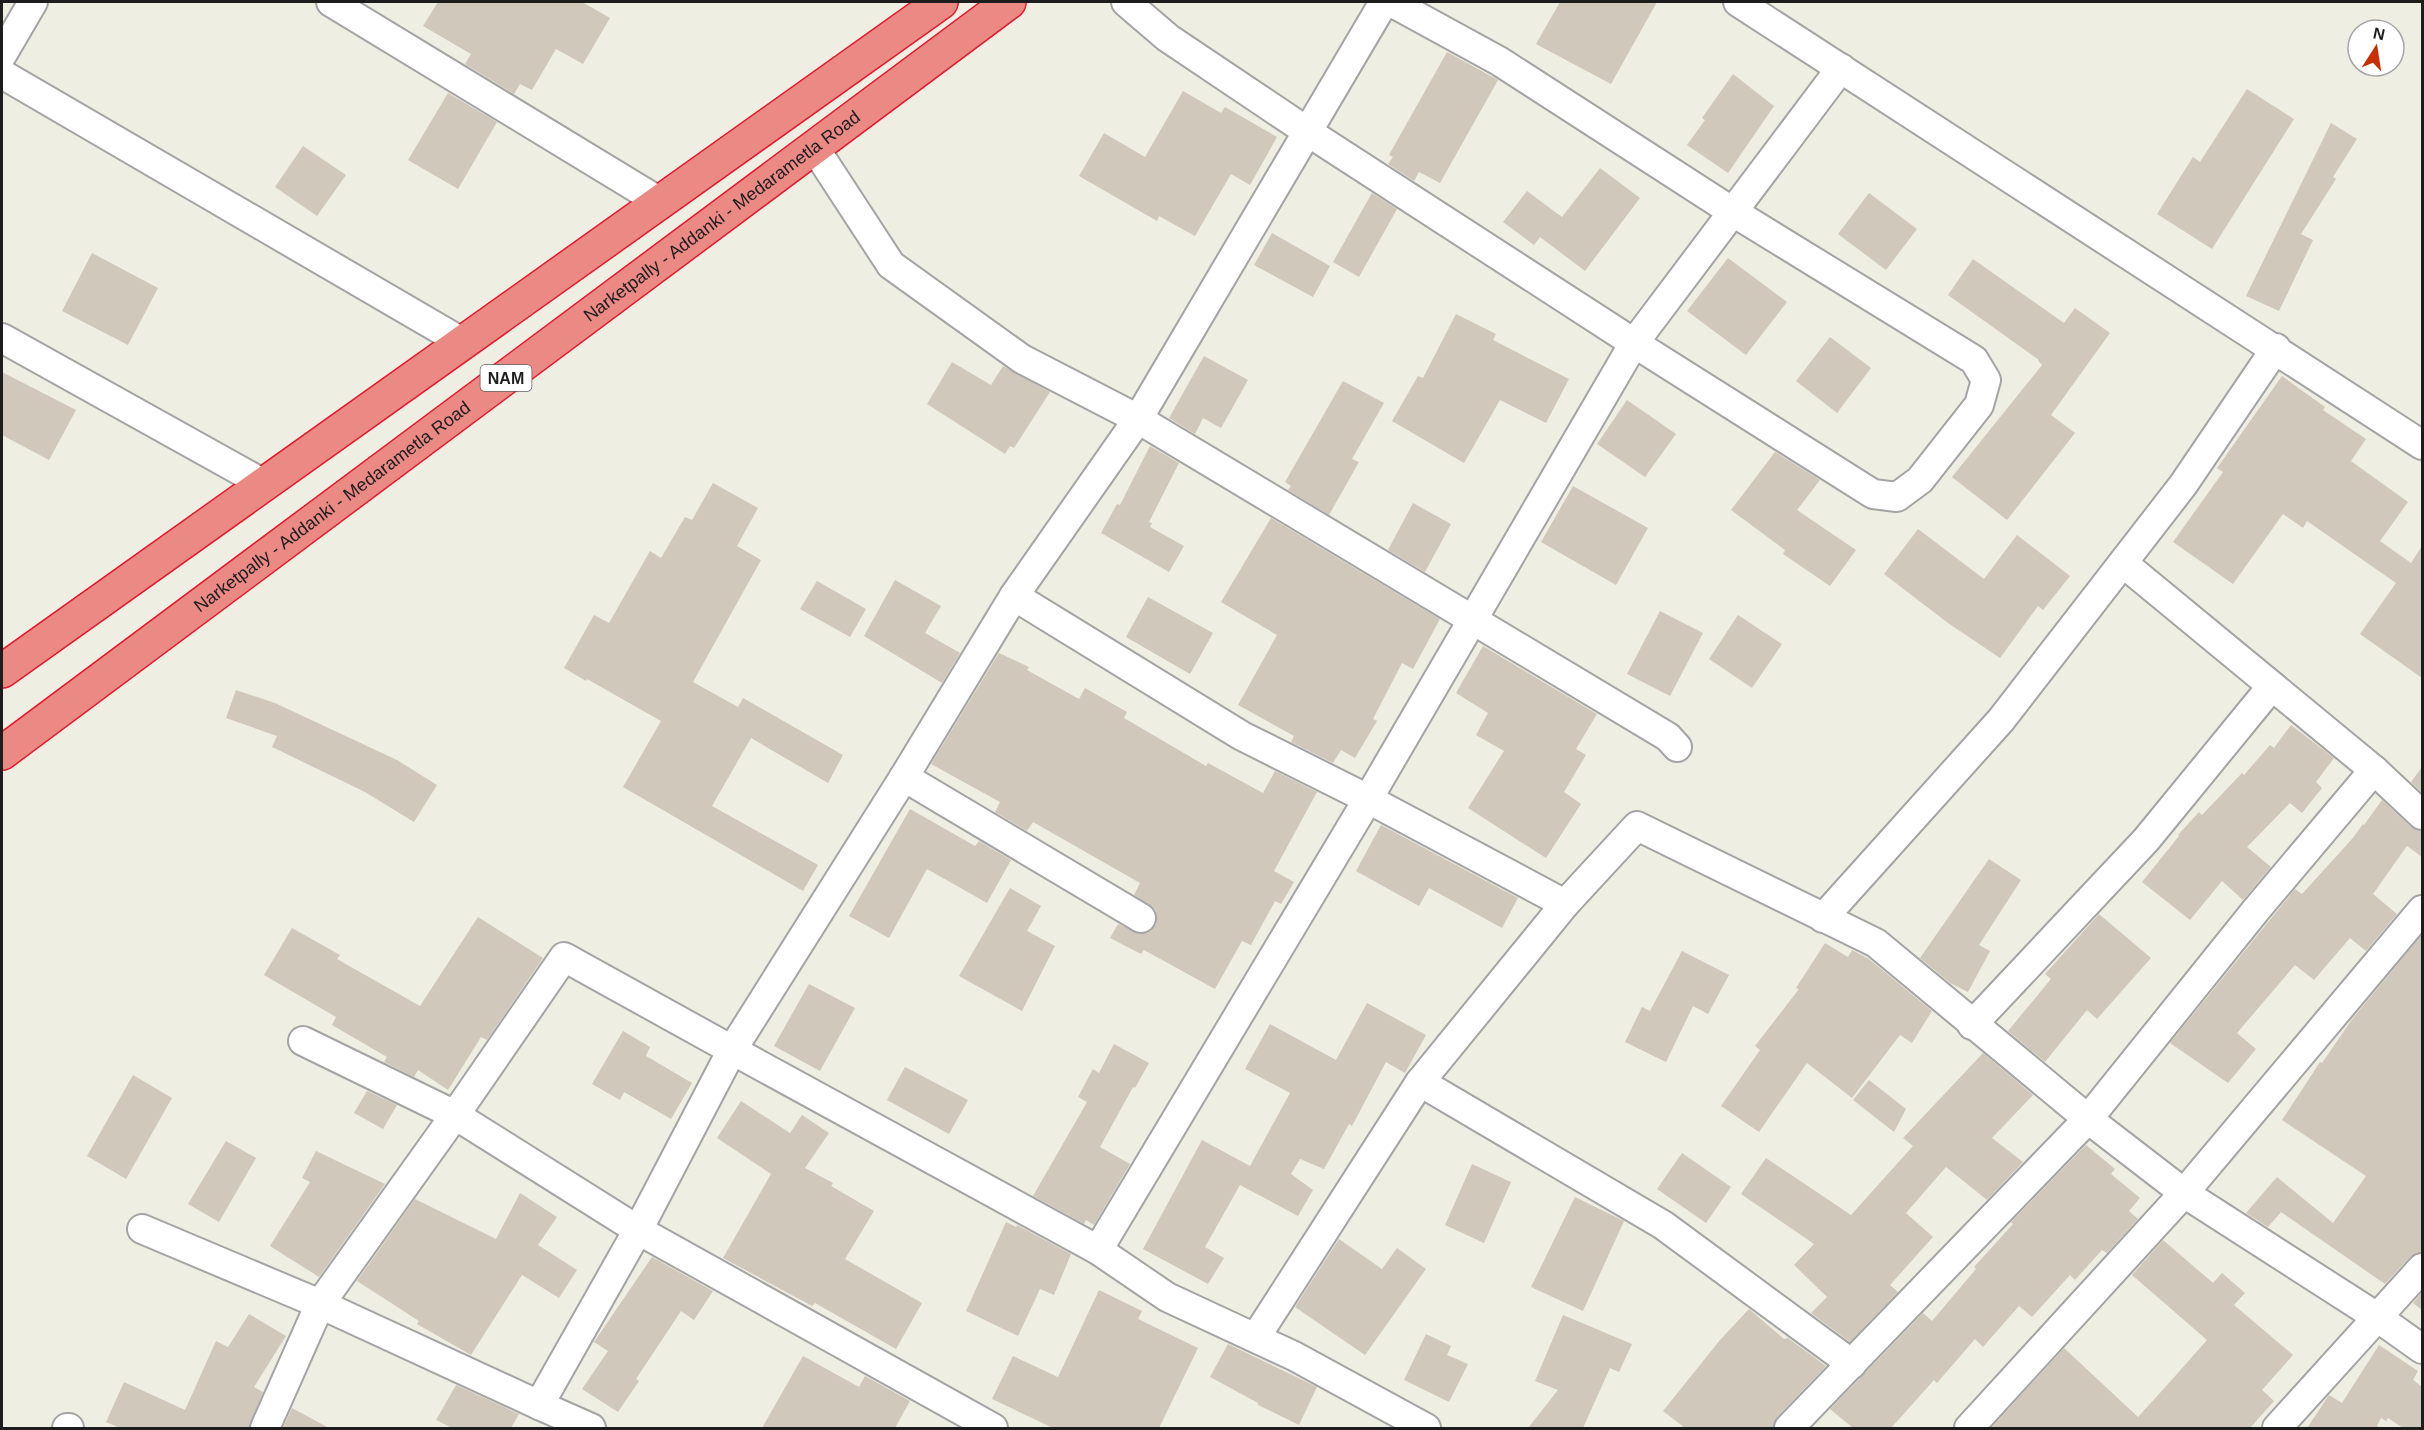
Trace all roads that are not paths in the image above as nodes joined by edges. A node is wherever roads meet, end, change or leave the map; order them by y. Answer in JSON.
{"nodes":[{"id":1,"x":33,"y":2,"type":"edge"},
{"id":2,"x":330,"y":2,"type":"edge"},
{"id":3,"x":941,"y":2,"type":"edge"},
{"id":4,"x":1009,"y":2,"type":"edge"},
{"id":5,"x":1126,"y":2,"type":"edge"},
{"id":6,"x":1384,"y":2,"type":"edge"},
{"id":7,"x":1391,"y":2,"type":"edge"},
{"id":8,"x":1738,"y":2,"type":"edge"},
{"id":9,"x":2,"y":55,"type":"edge"},
{"id":10,"x":1840,"y":68,"type":"junction"},
{"id":11,"x":2,"y":74,"type":"edge"},
{"id":12,"x":1308,"y":132,"type":"junction"},
{"id":13,"x":814,"y":147,"type":"junction"},
{"id":14,"x":660,"y":202,"type":"junction"},
{"id":15,"x":1733,"y":212,"type":"junction"},
{"id":16,"x":2,"y":338,"type":"edge"},
{"id":17,"x":462,"y":342,"type":"junction"},
{"id":18,"x":1634,"y":343,"type":"junction"},
{"id":19,"x":2276,"y":348,"type":"junction"},
{"id":20,"x":1138,"y":419,"type":"junction"},
{"id":21,"x":2422,"y":445,"type":"edge"},
{"id":22,"x":264,"y":484,"type":"junction"},
{"id":23,"x":2123,"y":563,"type":"junction"},
{"id":24,"x":1014,"y":596,"type":"junction"},
{"id":25,"x":1473,"y":619,"type":"junction"},
{"id":26,"x":2,"y":671,"type":"edge"},
{"id":27,"x":2272,"y":686,"type":"junction"},
{"id":28,"x":1677,"y":747,"type":"dead end"},
{"id":29,"x":2,"y":753,"type":"edge"},
{"id":30,"x":2374,"y":770,"type":"junction"},
{"id":31,"x":904,"y":777,"type":"junction"},
{"id":32,"x":1368,"y":800,"type":"junction"},
{"id":33,"x":2422,"y":815,"type":"edge"},
{"id":34,"x":1565,"y":904,"type":"junction"},
{"id":35,"x":2422,"y":910,"type":"edge"},
{"id":36,"x":1141,"y":918,"type":"dead end"},
{"id":37,"x":1823,"y":918,"type":"junction"},
{"id":38,"x":1972,"y":1025,"type":"junction"},
{"id":39,"x":303,"y":1041,"type":"dead end"},
{"id":40,"x":732,"y":1050,"type":"junction"},
{"id":41,"x":1420,"y":1082,"type":"junction"},
{"id":42,"x":455,"y":1115,"type":"junction"},
{"id":43,"x":2088,"y":1119,"type":"junction"},
{"id":44,"x":2184,"y":1193,"type":"junction"},
{"id":45,"x":142,"y":1229,"type":"dead end"},
{"id":46,"x":638,"y":1230,"type":"junction"},
{"id":47,"x":1098,"y":1250,"type":"junction"},
{"id":48,"x":2422,"y":1268,"type":"edge"},
{"id":49,"x":320,"y":1304,"type":"junction"},
{"id":50,"x":2377,"y":1317,"type":"junction"},
{"id":51,"x":1256,"y":1337,"type":"junction"},
{"id":52,"x":2422,"y":1349,"type":"edge"},
{"id":53,"x":1852,"y":1364,"type":"junction"},
{"id":54,"x":540,"y":1405,"type":"junction"},
{"id":55,"x":985,"y":1427,"type":"edge"},
{"id":56,"x":265,"y":1428,"type":"edge"},
{"id":57,"x":591,"y":1428,"type":"edge"},
{"id":58,"x":1424,"y":1428,"type":"edge"},
{"id":59,"x":1789,"y":1428,"type":"edge"},
{"id":60,"x":1968,"y":1428,"type":"edge"},
{"id":61,"x":2277,"y":1428,"type":"edge"}],
"edges":[{"from":1,"to":9,"type":"street"},
{"from":2,"to":14,"type":"street"},
{"from":3,"to":14,"type":"highway"},
{"from":4,"to":13,"type":"highway","name":"Narketpally - Addanki - Medarametla Road","number":"NAM"},
{"from":5,"to":12,"type":"street"},
{"from":6,"to":12,"type":"street"},
{"from":7,"to":15,"type":"street"},
{"from":8,"to":10,"type":"street"},
{"from":10,"to":15,"type":"street"},
{"from":10,"to":19,"type":"street"},
{"from":11,"to":17,"type":"street"},
{"from":12,"to":18,"type":"street"},
{"from":12,"to":20,"type":"street"},
{"from":13,"to":20,"type":"street"},
{"from":13,"to":29,"type":"highway","name":"Narketpally - Addanki - Medarametla Road","number":"NAM"},
{"from":14,"to":17,"type":"highway"},
{"from":15,"to":18,"type":"street"},
{"from":15,"to":18,"type":"street"},
{"from":16,"to":22,"type":"street"},
{"from":17,"to":22,"type":"highway"},
{"from":18,"to":25,"type":"street"},
{"from":19,"to":21,"type":"street"},
{"from":19,"to":23,"type":"street"},
{"from":20,"to":24,"type":"street"},
{"from":20,"to":25,"type":"street"},
{"from":22,"to":26,"type":"highway"},
{"from":23,"to":27,"type":"street"},
{"from":23,"to":37,"type":"street"},
{"from":24,"to":31,"type":"street"},
{"from":24,"to":32,"type":"street"},
{"from":25,"to":28,"type":"street"},
{"from":25,"to":32,"type":"street"},
{"from":27,"to":30,"type":"street"},
{"from":27,"to":38,"type":"street"},
{"from":30,"to":33,"type":"street"},
{"from":30,"to":43,"type":"street"},
{"from":31,"to":36,"type":"street"},
{"from":31,"to":40,"type":"street"},
{"from":32,"to":34,"type":"street"},
{"from":32,"to":47,"type":"street"},
{"from":34,"to":37,"type":"street"},
{"from":34,"to":41,"type":"street"},
{"from":35,"to":44,"type":"street"},
{"from":37,"to":38,"type":"street"},
{"from":38,"to":43,"type":"street"},
{"from":39,"to":42,"type":"street"},
{"from":40,"to":42,"type":"street"},
{"from":40,"to":46,"type":"street"},
{"from":40,"to":47,"type":"street"},
{"from":41,"to":51,"type":"street"},
{"from":41,"to":53,"type":"street"},
{"from":42,"to":46,"type":"street"},
{"from":42,"to":49,"type":"street"},
{"from":43,"to":44,"type":"street"},
{"from":43,"to":53,"type":"street"},
{"from":44,"to":50,"type":"street"},
{"from":44,"to":60,"type":"street"},
{"from":45,"to":49,"type":"street"},
{"from":46,"to":54,"type":"street"},
{"from":46,"to":55,"type":"street"},
{"from":47,"to":51,"type":"street"},
{"from":48,"to":50,"type":"street"},
{"from":49,"to":54,"type":"street"},
{"from":49,"to":56,"type":"street"},
{"from":50,"to":52,"type":"street"},
{"from":50,"to":61,"type":"street"},
{"from":51,"to":58,"type":"street"},
{"from":53,"to":59,"type":"street"},
{"from":54,"to":57,"type":"street"}]}
